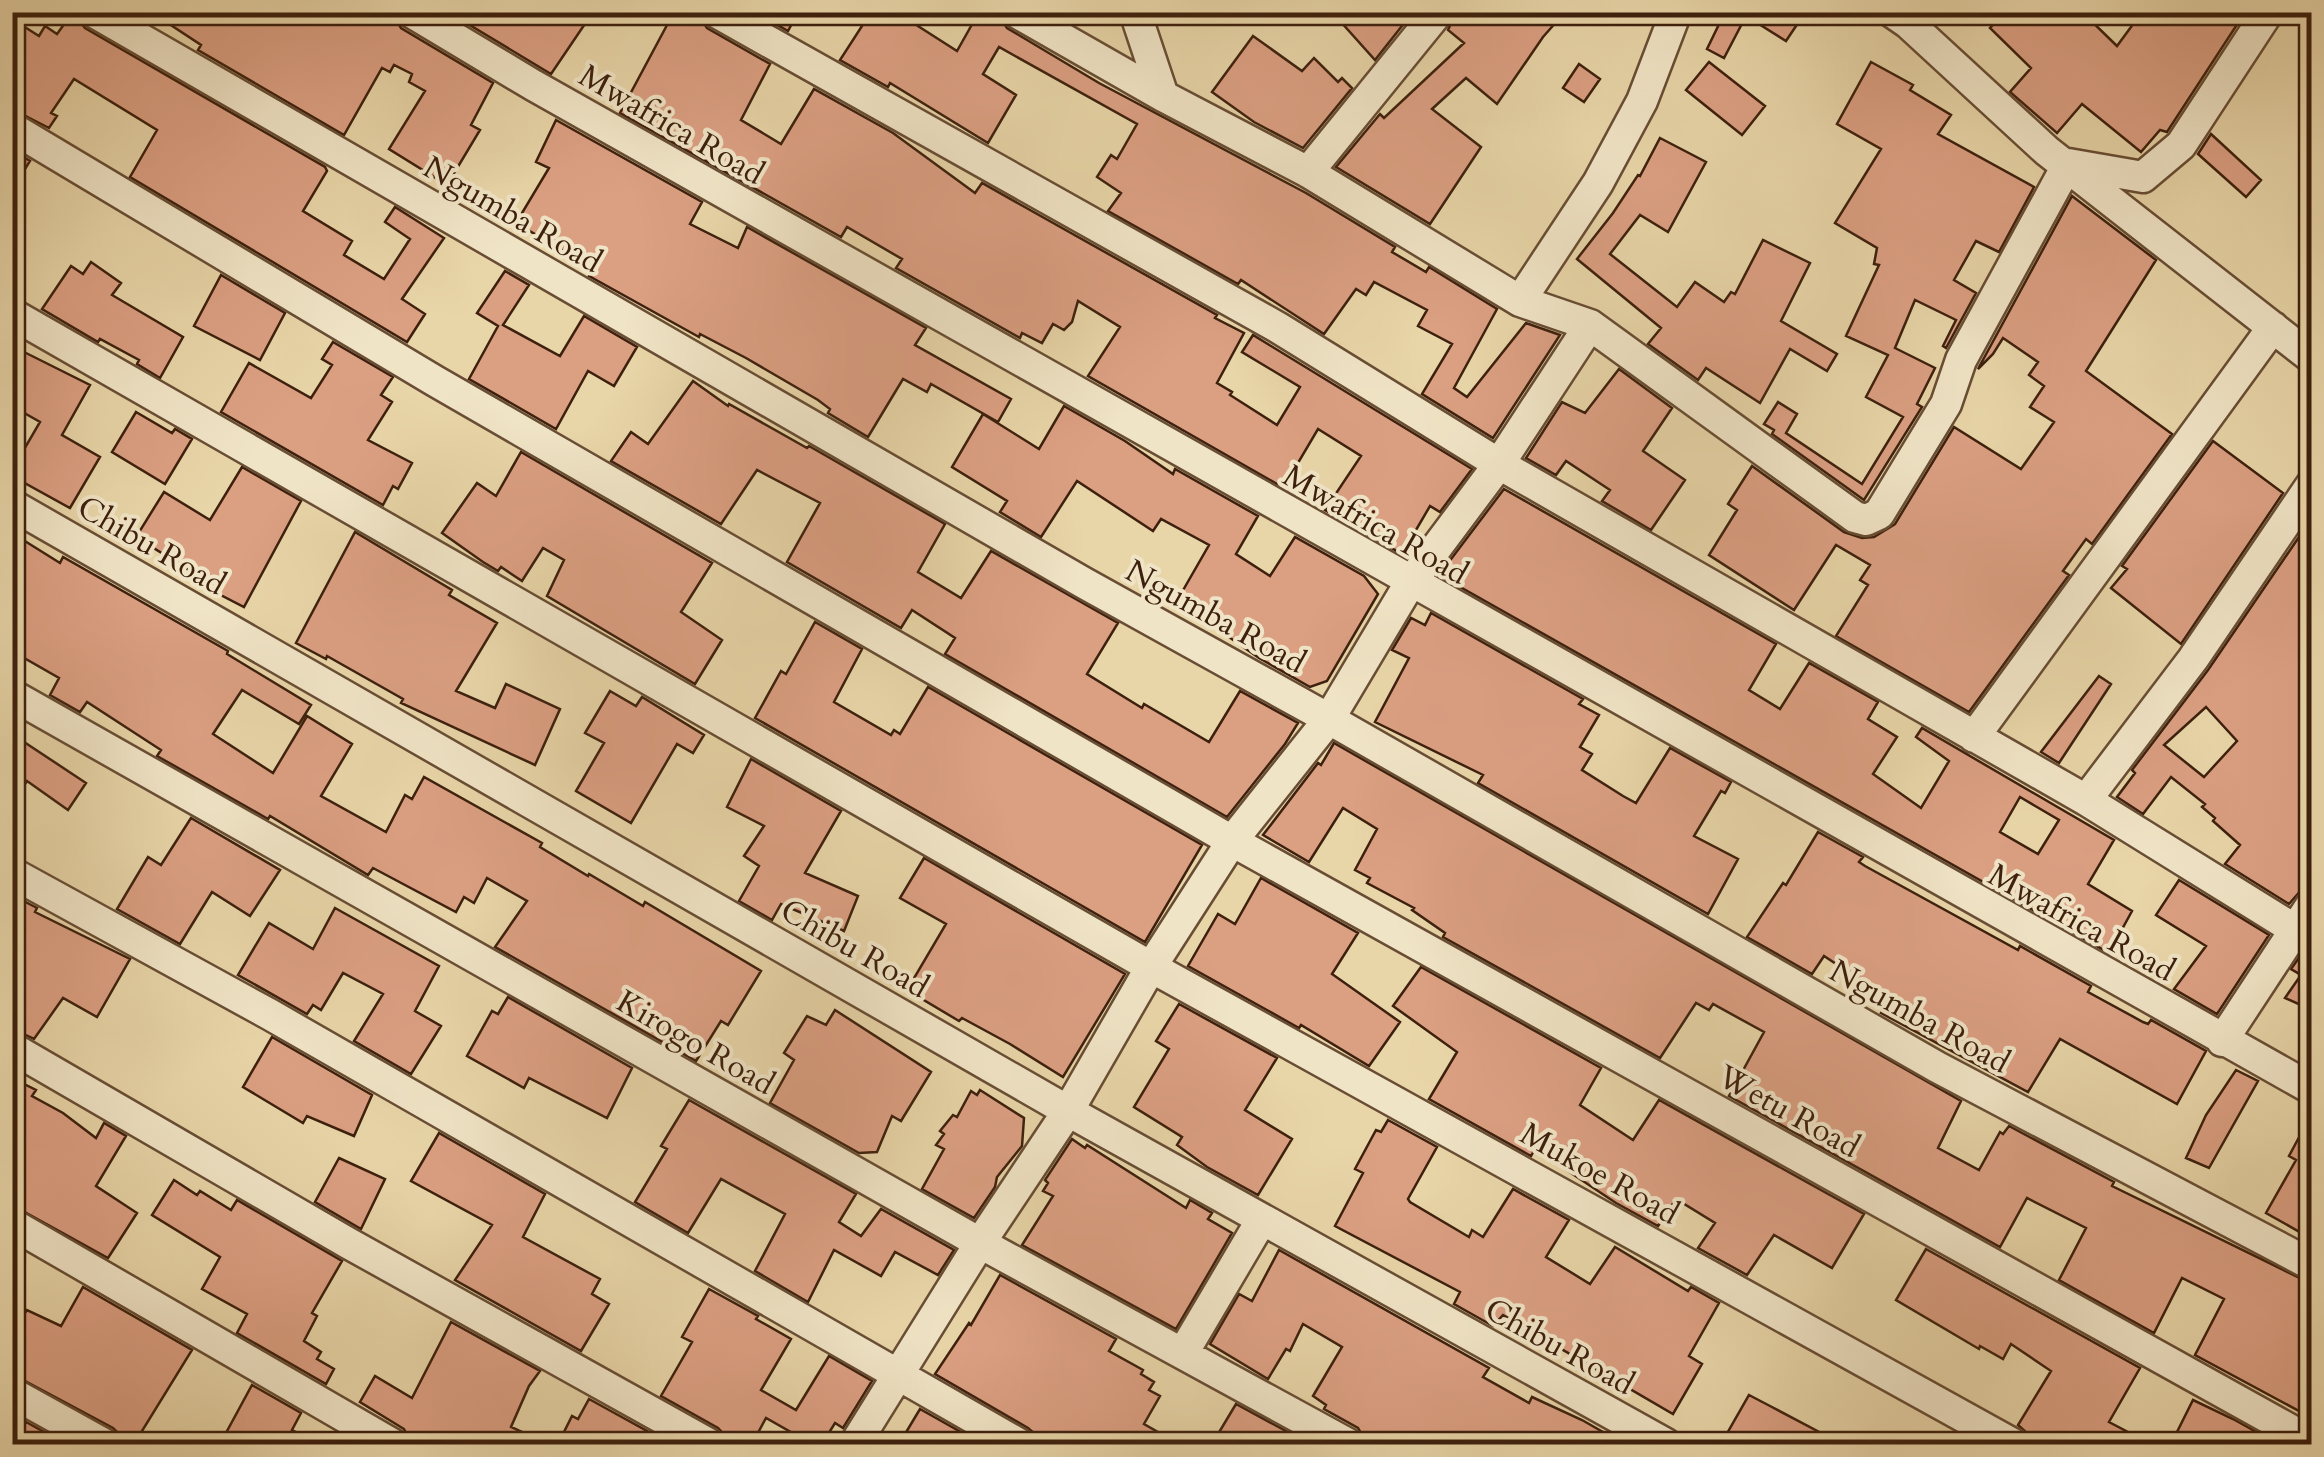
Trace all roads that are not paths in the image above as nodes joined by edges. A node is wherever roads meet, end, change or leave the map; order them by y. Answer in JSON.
{"nodes":[{"id":1,"x":94,"y":12,"type":"edge"},
{"id":2,"x":410,"y":12,"type":"edge"},
{"id":3,"x":716,"y":12,"type":"edge"},
{"id":4,"x":1016,"y":12,"type":"edge"},
{"id":5,"x":1135,"y":12,"type":"edge"},
{"id":6,"x":1438,"y":12,"type":"edge"},
{"id":7,"x":1676,"y":12,"type":"edge"},
{"id":8,"x":1892,"y":12,"type":"edge"},
{"id":9,"x":2268,"y":12,"type":"edge"},
{"id":10,"x":1163,"y":96,"type":"junction"},
{"id":11,"x":12,"y":128,"type":"edge"},
{"id":12,"x":2068,"y":164,"type":"junction"},
{"id":13,"x":1308,"y":172,"type":"junction"},
{"id":14,"x":1520,"y":302,"type":"junction"},
{"id":15,"x":12,"y":314,"type":"edge"},
{"id":16,"x":1590,"y":325,"type":"junction"},
{"id":17,"x":2273,"y":326,"type":"junction"},
{"id":18,"x":2312,"y":358,"type":"edge"},
{"id":19,"x":1498,"y":464,"type":"junction"},
{"id":20,"x":2312,"y":484,"type":"edge"},
{"id":21,"x":12,"y":504,"type":"edge"},
{"id":22,"x":1410,"y":583,"type":"junction"},
{"id":23,"x":12,"y":695,"type":"edge"},
{"id":24,"x":1329,"y":719,"type":"junction"},
{"id":25,"x":1974,"y":736,"type":"junction"},
{"id":26,"x":2086,"y":800,"type":"junction"},
{"id":27,"x":1232,"y":841,"type":"junction"},
{"id":28,"x":12,"y":873,"type":"edge"},
{"id":29,"x":2303,"y":916,"type":"edge"},
{"id":30,"x":1151,"y":967,"type":"junction"},
{"id":31,"x":2222,"y":1041,"type":"junction"},
{"id":32,"x":12,"y":1048,"type":"edge"},
{"id":33,"x":2312,"y":1089,"type":"edge"},
{"id":34,"x":1068,"y":1111,"type":"junction"},
{"id":35,"x":1262,"y":1221,"type":"junction"},
{"id":36,"x":12,"y":1224,"type":"edge"},
{"id":37,"x":980,"y":1243,"type":"junction"},
{"id":38,"x":2312,"y":1266,"type":"edge"},
{"id":39,"x":1183,"y":1352,"type":"junction"},
{"id":40,"x":900,"y":1376,"type":"junction"},
{"id":41,"x":12,"y":1393,"type":"edge"},
{"id":42,"x":2312,"y":1442,"type":"edge"},
{"id":43,"x":104,"y":1444,"type":"edge"},
{"id":44,"x":392,"y":1444,"type":"edge"},
{"id":45,"x":709,"y":1444,"type":"edge"},
{"id":46,"x":855,"y":1444,"type":"edge"},
{"id":47,"x":1019,"y":1444,"type":"edge"},
{"id":48,"x":1348,"y":1444,"type":"edge"},
{"id":49,"x":1666,"y":1444,"type":"edge"},
{"id":50,"x":2013,"y":1444,"type":"edge"}],
"edges":[{"from":1,"to":24,"type":"street","name":"Ngumba Road"},
{"from":2,"to":22,"type":"street","name":"Mwafrica Road"},
{"from":3,"to":19,"type":"street"},
{"from":4,"to":10,"type":"street"},
{"from":5,"to":10,"type":"street"},
{"from":6,"to":13,"type":"street"},
{"from":7,"to":14,"type":"street"},
{"from":8,"to":12,"type":"street"},
{"from":9,"to":12,"type":"street"},
{"from":10,"to":13,"type":"street"},
{"from":11,"to":27,"type":"street","name":"Wetu Road"},
{"from":12,"to":16,"type":"street"},
{"from":12,"to":17,"type":"street"},
{"from":13,"to":14,"type":"street"},
{"from":14,"to":16,"type":"street"},
{"from":15,"to":30,"type":"street","name":"Mukoe Road"},
{"from":16,"to":19,"type":"street"},
{"from":17,"to":18,"type":"street"},
{"from":17,"to":25,"type":"street"},
{"from":19,"to":22,"type":"street"},
{"from":19,"to":25,"type":"street"},
{"from":20,"to":26,"type":"street"},
{"from":21,"to":34,"type":"street","name":"Chibu Road"},
{"from":22,"to":24,"type":"street"},
{"from":22,"to":31,"type":"street","name":"Mwafrica Road"},
{"from":23,"to":37,"type":"street","name":"Kirogo Road"},
{"from":24,"to":27,"type":"street"},
{"from":24,"to":38,"type":"street","name":"Ngumba Road"},
{"from":25,"to":26,"type":"street"},
{"from":26,"to":29,"type":"street"},
{"from":27,"to":30,"type":"street"},
{"from":27,"to":42,"type":"street","name":"Wetu Road"},
{"from":28,"to":40,"type":"street"},
{"from":29,"to":31,"type":"street"},
{"from":30,"to":34,"type":"street"},
{"from":30,"to":50,"type":"street","name":"Mukoe Road"},
{"from":31,"to":33,"type":"street","name":"Mwafrica Road"},
{"from":32,"to":45,"type":"street"},
{"from":34,"to":35,"type":"street","name":"Chibu Road"},
{"from":34,"to":37,"type":"street"},
{"from":35,"to":39,"type":"street"},
{"from":35,"to":49,"type":"street","name":"Chibu Road"},
{"from":36,"to":44,"type":"street"},
{"from":37,"to":39,"type":"street","name":"Kirogo Road"},
{"from":37,"to":40,"type":"street"},
{"from":39,"to":48,"type":"street","name":"Kirogo Road"},
{"from":40,"to":46,"type":"street"},
{"from":40,"to":47,"type":"street"},
{"from":41,"to":43,"type":"street"}]}
